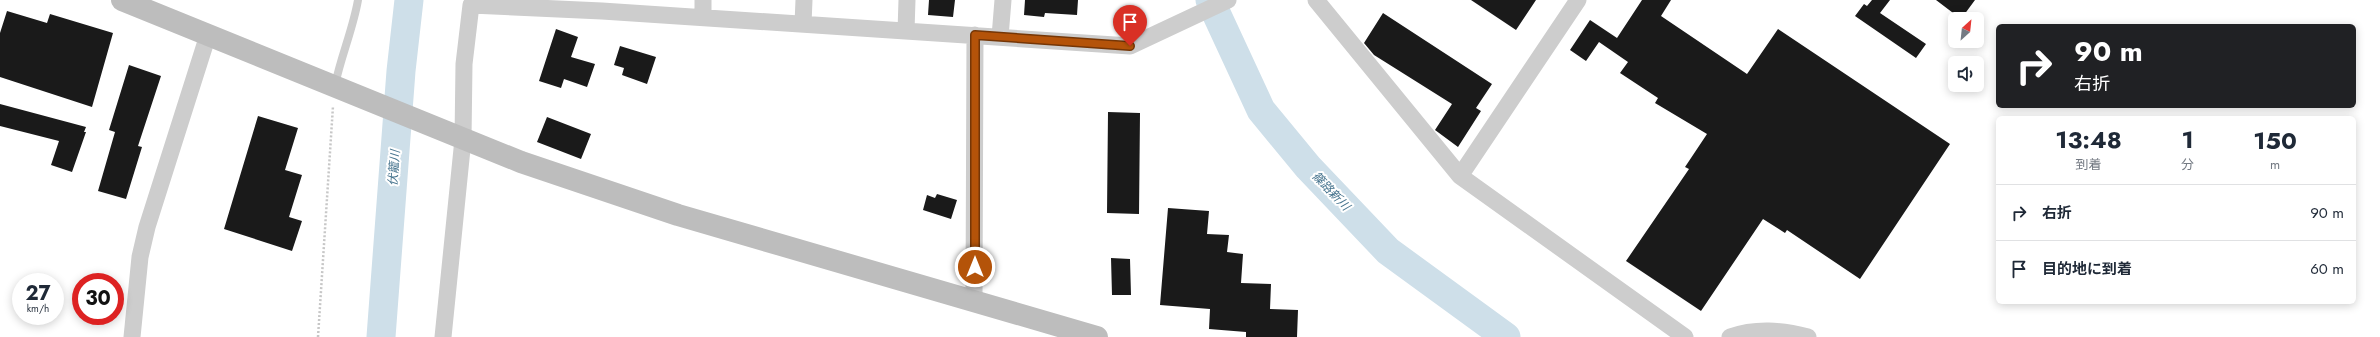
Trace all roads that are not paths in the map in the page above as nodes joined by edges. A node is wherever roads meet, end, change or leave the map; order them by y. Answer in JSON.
{"nodes":[{"id":1,"x":122,"y":0,"type":"edge"},
{"id":2,"x":358,"y":0,"type":"edge"},
{"id":3,"x":704,"y":0,"type":"edge"},
{"id":4,"x":804,"y":0,"type":"edge"},
{"id":5,"x":907,"y":0,"type":"edge"},
{"id":6,"x":1003,"y":0,"type":"edge"},
{"id":7,"x":1228,"y":0,"type":"edge"},
{"id":8,"x":1316,"y":0,"type":"edge"},
{"id":9,"x":1578,"y":0,"type":"edge"},
{"id":10,"x":602,"y":5,"type":"edge"},
{"id":11,"x":702,"y":17,"type":"junction"},
{"id":12,"x":803,"y":24,"type":"junction"},
{"id":13,"x":906,"y":31,"type":"junction"},
{"id":14,"x":208,"y":35,"type":"junction"},
{"id":15,"x":975,"y":35,"type":"junction"},
{"id":16,"x":1000,"y":37,"type":"junction"},
{"id":17,"x":344,"y":89,"type":"junction"},
{"id":18,"x":456,"y":136,"type":"junction"},
{"id":19,"x":1460,"y":176,"type":"junction"},
{"id":20,"x":974,"y":300,"type":"junction"},
{"id":21,"x":132,"y":337,"type":"edge"},
{"id":22,"x":443,"y":337,"type":"edge"},
{"id":23,"x":1096,"y":337,"type":"edge"},
{"id":24,"x":1685,"y":337,"type":"edge"},
{"id":25,"x":1730,"y":337,"type":"edge"},
{"id":26,"x":1808,"y":337,"type":"edge"}],
"edges":[{"from":1,"to":14,"type":"street"},
{"from":2,"to":17,"type":"lane"},
{"from":3,"to":11,"type":"street"},
{"from":4,"to":12,"type":"street"},
{"from":5,"to":13,"type":"street"},
{"from":6,"to":16,"type":"street"},
{"from":7,"to":16,"type":"street"},
{"from":8,"to":19,"type":"street"},
{"from":9,"to":19,"type":"street"},
{"from":10,"to":11,"type":"street"},
{"from":10,"to":18,"type":"street"},
{"from":11,"to":12,"type":"street"},
{"from":12,"to":13,"type":"street"},
{"from":13,"to":15,"type":"street"},
{"from":14,"to":17,"type":"street"},
{"from":14,"to":21,"type":"street"},
{"from":15,"to":16,"type":"street"},
{"from":15,"to":20,"type":"street"},
{"from":17,"to":18,"type":"street"},
{"from":18,"to":20,"type":"street"},
{"from":18,"to":22,"type":"street"},
{"from":19,"to":24,"type":"street"},
{"from":20,"to":23,"type":"street"},
{"from":25,"to":26,"type":"street"}]}
